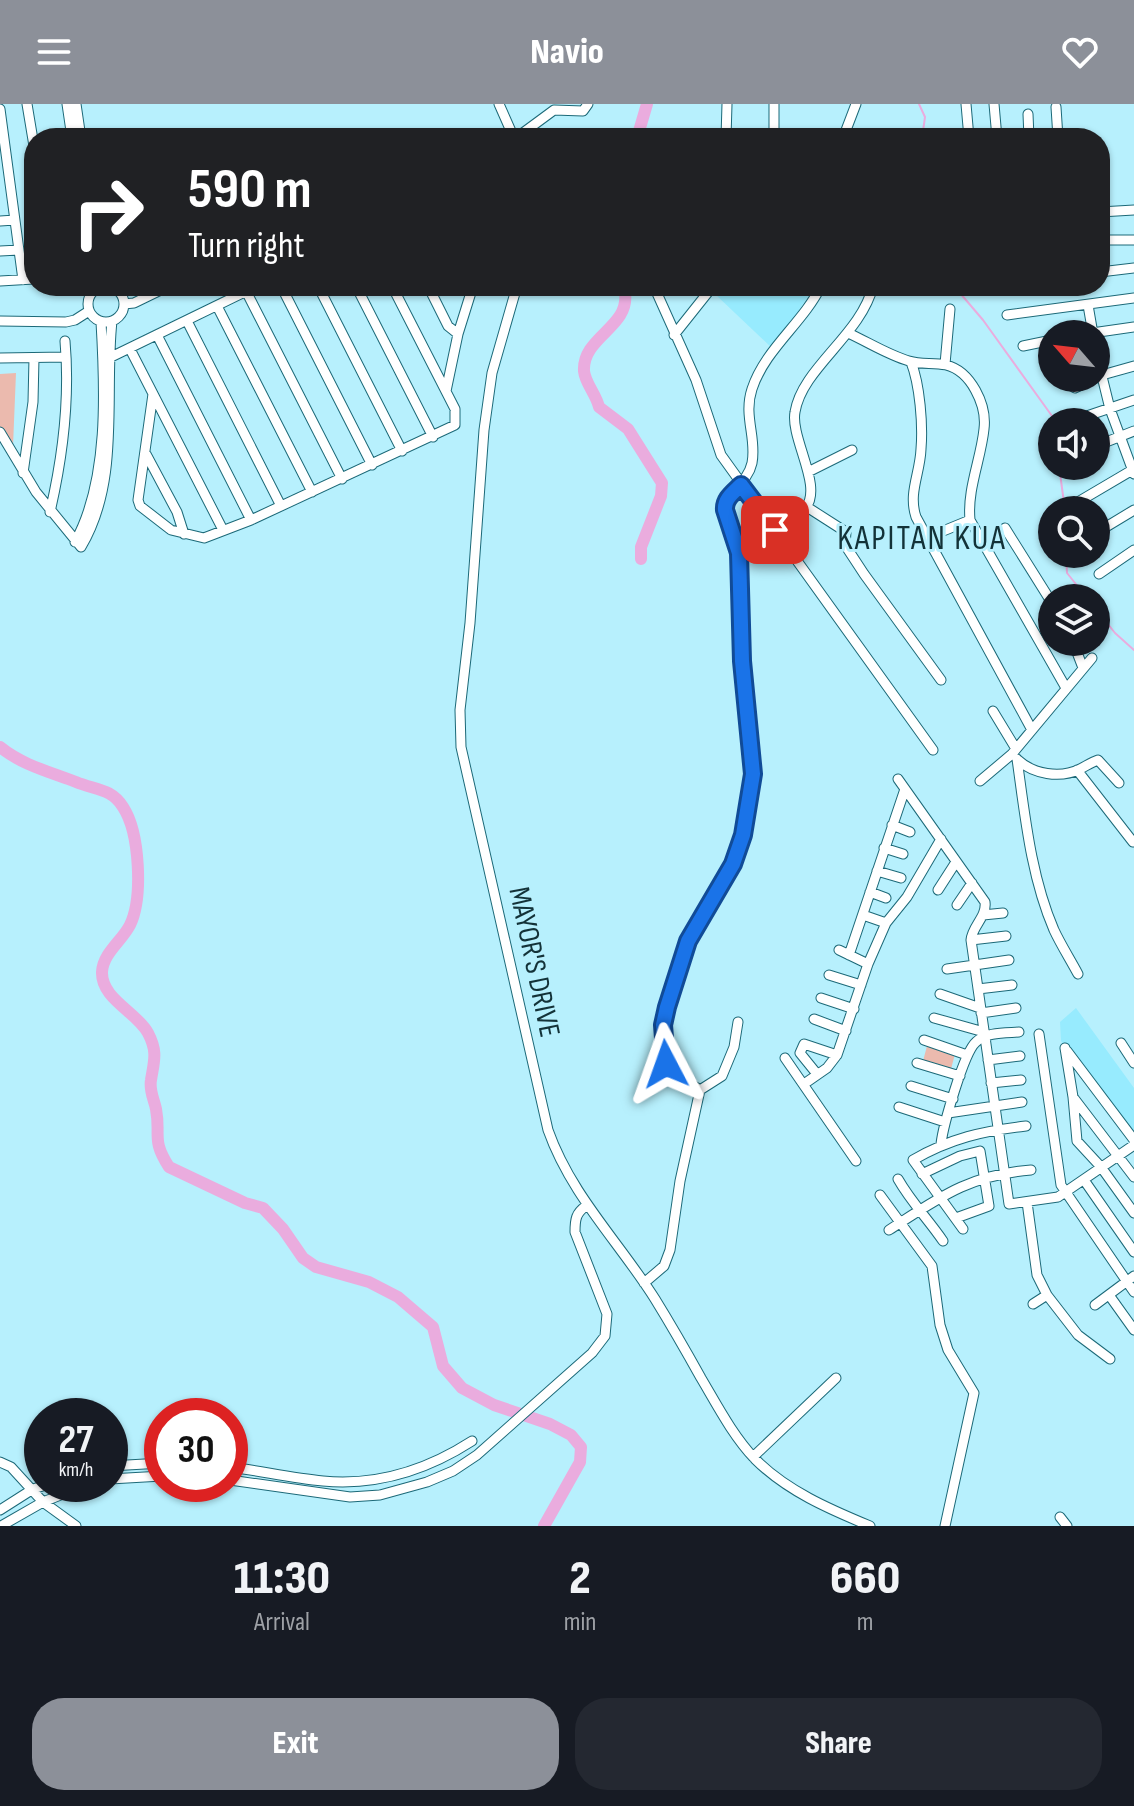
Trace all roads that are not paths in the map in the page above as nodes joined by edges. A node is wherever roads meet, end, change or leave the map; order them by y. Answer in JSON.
{"nodes":[{"id":1,"x":27,"y":104,"type":"edge"},
{"id":2,"x":67,"y":104,"type":"edge"},
{"id":3,"x":76,"y":104,"type":"edge"},
{"id":4,"x":499,"y":104,"type":"edge"},
{"id":5,"x":588,"y":104,"type":"edge"},
{"id":6,"x":727,"y":104,"type":"edge"},
{"id":7,"x":783,"y":104,"type":"edge"},
{"id":8,"x":856,"y":104,"type":"edge"},
{"id":9,"x":966,"y":104,"type":"edge"},
{"id":10,"x":994,"y":104,"type":"edge"},
{"id":11,"x":1056,"y":107,"type":"dead end"},
{"id":12,"x":0,"y":109,"type":"edge"},
{"id":13,"x":774,"y":109,"type":"edge"},
{"id":14,"x":1028,"y":114,"type":"dead end"},
{"id":15,"x":31,"y":128,"type":"edge"},
{"id":16,"x":71,"y":128,"type":"edge"},
{"id":17,"x":80,"y":128,"type":"edge"},
{"id":18,"x":510,"y":128,"type":"edge"},
{"id":19,"x":529,"y":128,"type":"edge"},
{"id":20,"x":726,"y":128,"type":"edge"},
{"id":21,"x":847,"y":128,"type":"edge"},
{"id":22,"x":968,"y":128,"type":"edge"},
{"id":23,"x":996,"y":128,"type":"edge"},
{"id":24,"x":1029,"y":128,"type":"edge"},
{"id":25,"x":1057,"y":128,"type":"edge"},
{"id":26,"x":1,"y":130,"type":"edge"},
{"id":27,"x":4,"y":161,"type":"edge"},
{"id":28,"x":5,"y":190,"type":"edge"},
{"id":29,"x":1134,"y":210,"type":"edge"},
{"id":30,"x":1110,"y":211,"type":"edge"},
{"id":31,"x":15,"y":220,"type":"junction"},
{"id":32,"x":0,"y":221,"type":"edge"},
{"id":33,"x":1110,"y":240,"type":"edge"},
{"id":34,"x":1134,"y":240,"type":"edge"},
{"id":35,"x":19,"y":250,"type":"junction"},
{"id":36,"x":0,"y":251,"type":"edge"},
{"id":37,"x":1134,"y":268,"type":"edge"},
{"id":38,"x":1110,"y":271,"type":"edge"},
{"id":39,"x":23,"y":280,"type":"joint"},
{"id":40,"x":0,"y":281,"type":"edge"},
{"id":41,"x":90,"y":296,"type":"edge"},
{"id":42,"x":121,"y":296,"type":"edge"},
{"id":43,"x":148,"y":296,"type":"edge"},
{"id":44,"x":236,"y":296,"type":"edge"},
{"id":45,"x":249,"y":296,"type":"edge"},
{"id":46,"x":286,"y":296,"type":"edge"},
{"id":47,"x":323,"y":296,"type":"edge"},
{"id":48,"x":361,"y":296,"type":"edge"},
{"id":49,"x":397,"y":296,"type":"edge"},
{"id":50,"x":436,"y":296,"type":"edge"},
{"id":51,"x":470,"y":296,"type":"edge"},
{"id":52,"x":514,"y":296,"type":"edge"},
{"id":53,"x":658,"y":296,"type":"edge"},
{"id":54,"x":705,"y":296,"type":"edge"},
{"id":55,"x":814,"y":296,"type":"edge"},
{"id":56,"x":869,"y":296,"type":"edge"},
{"id":57,"x":1134,"y":298,"type":"edge"},
{"id":58,"x":124,"y":304,"type":"junction"},
{"id":59,"x":1088,"y":305,"type":"junction"},
{"id":60,"x":217,"y":306,"type":"junction"},
{"id":61,"x":950,"y":309,"type":"dead end"},
{"id":62,"x":89,"y":311,"type":"junction"},
{"id":63,"x":1007,"y":315,"type":"dead end"},
{"id":64,"x":1089,"y":320,"type":"edge"},
{"id":65,"x":0,"y":321,"type":"edge"},
{"id":66,"x":112,"y":321,"type":"junction"},
{"id":67,"x":187,"y":321,"type":"junction"},
{"id":68,"x":101,"y":322,"type":"junction"},
{"id":69,"x":1134,"y":327,"type":"edge"},
{"id":70,"x":1110,"y":330,"type":"edge"},
{"id":71,"x":848,"y":333,"type":"junction"},
{"id":72,"x":458,"y":334,"type":"junction"},
{"id":73,"x":157,"y":335,"type":"junction"},
{"id":74,"x":674,"y":335,"type":"junction"},
{"id":75,"x":65,"y":341,"type":"dead end"},
{"id":76,"x":1038,"y":343,"type":"edge"},
{"id":77,"x":1023,"y":346,"type":"dead end"},
{"id":78,"x":130,"y":349,"type":"junction"},
{"id":79,"x":66,"y":357,"type":"junction"},
{"id":80,"x":0,"y":358,"type":"edge"},
{"id":81,"x":34,"y":358,"type":"junction"},
{"id":82,"x":107,"y":359,"type":"junction"},
{"id":83,"x":911,"y":362,"type":"junction"},
{"id":84,"x":945,"y":364,"type":"junction"},
{"id":85,"x":1134,"y":366,"type":"edge"},
{"id":86,"x":1110,"y":373,"type":"edge"},
{"id":87,"x":446,"y":391,"type":"junction"},
{"id":88,"x":153,"y":394,"type":"junction"},
{"id":89,"x":1134,"y":400,"type":"edge"},
{"id":90,"x":1110,"y":409,"type":"joint"},
{"id":91,"x":1134,"y":431,"type":"edge"},
{"id":92,"x":0,"y":432,"type":"edge"},
{"id":93,"x":433,"y":437,"type":"junction"},
{"id":94,"x":1119,"y":437,"type":"junction"},
{"id":95,"x":1110,"y":441,"type":"edge"},
{"id":96,"x":852,"y":450,"type":"dead end"},
{"id":97,"x":402,"y":451,"type":"junction"},
{"id":98,"x":146,"y":454,"type":"junction"},
{"id":99,"x":372,"y":465,"type":"junction"},
{"id":100,"x":1133,"y":471,"type":"edge"},
{"id":101,"x":808,"y":472,"type":"junction"},
{"id":102,"x":23,"y":473,"type":"junction"},
{"id":103,"x":342,"y":479,"type":"junction"},
{"id":104,"x":741,"y":485,"type":"junction"},
{"id":105,"x":312,"y":492,"type":"junction"},
{"id":106,"x":1089,"y":496,"type":"edge"},
{"id":107,"x":281,"y":506,"type":"junction"},
{"id":108,"x":807,"y":507,"type":"junction"},
{"id":109,"x":1134,"y":510,"type":"edge"},
{"id":110,"x":50,"y":512,"type":"junction"},
{"id":111,"x":251,"y":520,"type":"junction"},
{"id":112,"x":970,"y":520,"type":"junction"},
{"id":113,"x":1110,"y":525,"type":"edge"},
{"id":114,"x":1005,"y":528,"type":"dead end"},
{"id":115,"x":223,"y":530,"type":"junction"},
{"id":116,"x":775,"y":530,"type":"junction"},
{"id":117,"x":184,"y":534,"type":"junction"},
{"id":118,"x":926,"y":538,"type":"junction"},
{"id":119,"x":1134,"y":550,"type":"edge"},
{"id":120,"x":1099,"y":574,"type":"dead end"},
{"id":121,"x":1040,"y":584,"type":"edge"},
{"id":122,"x":1078,"y":656,"type":"edge"},
{"id":123,"x":1092,"y":658,"type":"dead end"},
{"id":124,"x":1083,"y":668,"type":"junction"},
{"id":125,"x":941,"y":680,"type":"dead end"},
{"id":126,"x":1066,"y":688,"type":"junction"},
{"id":127,"x":993,"y":711,"type":"dead end"},
{"id":128,"x":1032,"y":730,"type":"junction"},
{"id":129,"x":933,"y":750,"type":"dead end"},
{"id":130,"x":1015,"y":754,"type":"junction"},
{"id":131,"x":1077,"y":770,"type":"junction"},
{"id":132,"x":898,"y":779,"type":"dead end"},
{"id":133,"x":980,"y":781,"type":"dead end"},
{"id":134,"x":1119,"y":783,"type":"dead end"},
{"id":135,"x":905,"y":789,"type":"junction"},
{"id":136,"x":892,"y":825,"type":"junction"},
{"id":137,"x":910,"y":832,"type":"dead end"},
{"id":138,"x":941,"y":839,"type":"junction"},
{"id":139,"x":1133,"y":842,"type":"edge"},
{"id":140,"x":884,"y":848,"type":"junction"},
{"id":141,"x":903,"y":854,"type":"dead end"},
{"id":142,"x":956,"y":862,"type":"junction"},
{"id":143,"x":877,"y":871,"type":"junction"},
{"id":144,"x":901,"y":878,"type":"dead end"},
{"id":145,"x":972,"y":883,"type":"junction"},
{"id":146,"x":938,"y":890,"type":"dead end"},
{"id":147,"x":870,"y":892,"type":"junction"},
{"id":148,"x":886,"y":898,"type":"dead end"},
{"id":149,"x":957,"y":905,"type":"dead end"},
{"id":150,"x":1003,"y":913,"type":"dead end"},
{"id":151,"x":863,"y":915,"type":"junction"},
{"id":152,"x":983,"y":915,"type":"junction"},
{"id":153,"x":886,"y":923,"type":"junction"},
{"id":154,"x":1006,"y":936,"type":"dead end"},
{"id":155,"x":971,"y":940,"type":"junction"},
{"id":156,"x":1009,"y":960,"type":"dead end"},
{"id":157,"x":868,"y":964,"type":"junction"},
{"id":158,"x":974,"y":965,"type":"junction"},
{"id":159,"x":947,"y":969,"type":"dead end"},
{"id":160,"x":1078,"y":974,"type":"dead end"},
{"id":161,"x":829,"y":975,"type":"dead end"},
{"id":162,"x":861,"y":985,"type":"junction"},
{"id":163,"x":1012,"y":985,"type":"dead end"},
{"id":164,"x":978,"y":989,"type":"junction"},
{"id":165,"x":940,"y":994,"type":"dead end"},
{"id":166,"x":821,"y":998,"type":"dead end"},
{"id":167,"x":1016,"y":1008,"type":"dead end"},
{"id":168,"x":854,"y":1009,"type":"junction"},
{"id":169,"x":981,"y":1010,"type":"junction"},
{"id":170,"x":934,"y":1018,"type":"dead end"},
{"id":171,"x":814,"y":1019,"type":"dead end"},
{"id":172,"x":738,"y":1022,"type":"dead end"},
{"id":173,"x":846,"y":1031,"type":"junction"},
{"id":174,"x":1019,"y":1032,"type":"dead end"},
{"id":175,"x":984,"y":1034,"type":"junction"},
{"id":176,"x":1039,"y":1034,"type":"dead end"},
{"id":177,"x":924,"y":1040,"type":"dead end"},
{"id":178,"x":1121,"y":1043,"type":"dead end"},
{"id":179,"x":837,"y":1055,"type":"junction"},
{"id":180,"x":967,"y":1055,"type":"junction"},
{"id":181,"x":1020,"y":1056,"type":"dead end"},
{"id":182,"x":785,"y":1058,"type":"dead end"},
{"id":183,"x":988,"y":1060,"type":"junction"},
{"id":184,"x":917,"y":1063,"type":"dead end"},
{"id":185,"x":1134,"y":1063,"type":"edge"},
{"id":186,"x":817,"y":1074,"type":"junction"},
{"id":187,"x":960,"y":1076,"type":"junction"},
{"id":188,"x":1021,"y":1080,"type":"dead end"},
{"id":189,"x":991,"y":1083,"type":"junction"},
{"id":190,"x":804,"y":1084,"type":"junction"},
{"id":191,"x":911,"y":1086,"type":"dead end"},
{"id":192,"x":700,"y":1090,"type":"junction"},
{"id":193,"x":1073,"y":1097,"type":"junction"},
{"id":194,"x":953,"y":1099,"type":"junction"},
{"id":195,"x":1022,"y":1102,"type":"dead end"},
{"id":196,"x":994,"y":1106,"type":"junction"},
{"id":197,"x":899,"y":1107,"type":"dead end"},
{"id":198,"x":946,"y":1118,"type":"junction"},
{"id":199,"x":1026,"y":1126,"type":"dead end"},
{"id":200,"x":997,"y":1129,"type":"junction"},
{"id":201,"x":1134,"y":1142,"type":"edge"},
{"id":202,"x":941,"y":1144,"type":"junction"},
{"id":203,"x":1118,"y":1155,"type":"junction"},
{"id":204,"x":856,"y":1161,"type":"dead end"},
{"id":205,"x":1101,"y":1167,"type":"junction"},
{"id":206,"x":1031,"y":1170,"type":"dead end"},
{"id":207,"x":1004,"y":1172,"type":"junction"},
{"id":208,"x":922,"y":1174,"type":"junction"},
{"id":209,"x":1134,"y":1177,"type":"edge"},
{"id":210,"x":898,"y":1179,"type":"dead end"},
{"id":211,"x":986,"y":1179,"type":"junction"},
{"id":212,"x":1084,"y":1180,"type":"junction"},
{"id":213,"x":1065,"y":1193,"type":"junction"},
{"id":214,"x":880,"y":1195,"type":"dead end"},
{"id":215,"x":939,"y":1197,"type":"junction"},
{"id":216,"x":1027,"y":1202,"type":"junction"},
{"id":217,"x":586,"y":1206,"type":"junction"},
{"id":218,"x":919,"y":1210,"type":"junction"},
{"id":219,"x":1134,"y":1213,"type":"edge"},
{"id":220,"x":956,"y":1218,"type":"junction"},
{"id":221,"x":901,"y":1223,"type":"junction"},
{"id":222,"x":963,"y":1229,"type":"dead end"},
{"id":223,"x":889,"y":1230,"type":"dead end"},
{"id":224,"x":943,"y":1241,"type":"dead end"},
{"id":225,"x":1134,"y":1252,"type":"edge"},
{"id":226,"x":1130,"y":1279,"type":"edge"},
{"id":227,"x":644,"y":1283,"type":"junction"},
{"id":228,"x":1134,"y":1292,"type":"edge"},
{"id":229,"x":1047,"y":1295,"type":"junction"},
{"id":230,"x":1109,"y":1295,"type":"junction"},
{"id":231,"x":1033,"y":1304,"type":"dead end"},
{"id":232,"x":1095,"y":1305,"type":"dead end"},
{"id":233,"x":1134,"y":1330,"type":"edge"},
{"id":234,"x":1110,"y":1359,"type":"dead end"},
{"id":235,"x":836,"y":1378,"type":"dead end"},
{"id":236,"x":472,"y":1441,"type":"dead end"},
{"id":237,"x":753,"y":1457,"type":"junction"},
{"id":238,"x":0,"y":1462,"type":"edge"},
{"id":239,"x":248,"y":1469,"type":"edge"},
{"id":240,"x":24,"y":1480,"type":"edge"},
{"id":241,"x":248,"y":1483,"type":"edge"},
{"id":242,"x":24,"y":1495,"type":"edge"},
{"id":243,"x":43,"y":1502,"type":"joint"},
{"id":244,"x":0,"y":1510,"type":"edge"},
{"id":245,"x":1060,"y":1517,"type":"dead end"},
{"id":246,"x":1,"y":1526,"type":"edge"},
{"id":247,"x":76,"y":1526,"type":"edge"},
{"id":248,"x":870,"y":1526,"type":"edge"},
{"id":249,"x":945,"y":1526,"type":"edge"},
{"id":250,"x":1067,"y":1526,"type":"edge"}],
"edges":[{"from":1,"to":15,"type":"street"},
{"from":2,"to":16,"type":"street"},
{"from":3,"to":17,"type":"street"},
{"from":4,"to":18,"type":"street"},
{"from":5,"to":19,"type":"street"},
{"from":6,"to":20,"type":"street"},
{"from":7,"to":13,"type":"street"},
{"from":8,"to":21,"type":"street"},
{"from":9,"to":22,"type":"street"},
{"from":10,"to":23,"type":"street"},
{"from":11,"to":25,"type":"street"},
{"from":12,"to":26,"type":"street"},
{"from":14,"to":24,"type":"street"},
{"from":26,"to":27,"type":"street"},
{"from":27,"to":28,"type":"street"},
{"from":28,"to":31,"type":"street"},
{"from":29,"to":30,"type":"street"},
{"from":31,"to":32,"type":"street"},
{"from":31,"to":35,"type":"street"},
{"from":33,"to":34,"type":"street"},
{"from":35,"to":36,"type":"street"},
{"from":35,"to":39,"type":"street"},
{"from":37,"to":38,"type":"street"},
{"from":39,"to":40,"type":"street"},
{"from":41,"to":62,"type":"street"},
{"from":42,"to":58,"type":"street"},
{"from":43,"to":58,"type":"street"},
{"from":44,"to":60,"type":"street"},
{"from":45,"to":103,"type":"street"},
{"from":46,"to":99,"type":"street"},
{"from":47,"to":97,"type":"street"},
{"from":48,"to":93,"type":"street"},
{"from":49,"to":87,"type":"street"},
{"from":50,"to":72,"type":"street"},
{"from":51,"to":72,"type":"street"},
{"from":52,"to":217,"type":"street","name":"MAYOR'S DRIVE"},
{"from":53,"to":74,"type":"street"},
{"from":54,"to":74,"type":"street"},
{"from":55,"to":104,"type":"street"},
{"from":56,"to":71,"type":"street"},
{"from":57,"to":59,"type":"street"},
{"from":58,"to":66,"type":"street"},
{"from":59,"to":63,"type":"street"},
{"from":59,"to":64,"type":"street"},
{"from":60,"to":67,"type":"street"},
{"from":60,"to":105,"type":"street"},
{"from":61,"to":84,"type":"street"},
{"from":62,"to":65,"type":"street"},
{"from":62,"to":68,"type":"street"},
{"from":66,"to":68,"type":"street"},
{"from":66,"to":82,"type":"street"},
{"from":67,"to":73,"type":"street"},
{"from":67,"to":107,"type":"street"},
{"from":68,"to":82,"type":"street"},
{"from":69,"to":70,"type":"street"},
{"from":71,"to":83,"type":"street"},
{"from":71,"to":101,"type":"street"},
{"from":72,"to":87,"type":"street"},
{"from":73,"to":78,"type":"street"},
{"from":73,"to":111,"type":"street"},
{"from":74,"to":104,"type":"street"},
{"from":75,"to":79,"type":"street"},
{"from":76,"to":77,"type":"street"},
{"from":78,"to":82,"type":"street"},
{"from":78,"to":88,"type":"street"},
{"from":79,"to":81,"type":"street"},
{"from":79,"to":110,"type":"street"},
{"from":80,"to":81,"type":"street"},
{"from":81,"to":102,"type":"street"},
{"from":82,"to":110,"type":"street"},
{"from":83,"to":84,"type":"street"},
{"from":83,"to":118,"type":"street"},
{"from":84,"to":112,"type":"street"},
{"from":85,"to":86,"type":"street"},
{"from":87,"to":93,"type":"street"},
{"from":88,"to":98,"type":"street"},
{"from":88,"to":115,"type":"street"},
{"from":89,"to":90,"type":"street"},
{"from":90,"to":94,"type":"street"},
{"from":91,"to":94,"type":"street"},
{"from":92,"to":102,"type":"street"},
{"from":93,"to":97,"type":"street"},
{"from":94,"to":95,"type":"street"},
{"from":94,"to":100,"type":"street"},
{"from":96,"to":101,"type":"street"},
{"from":97,"to":99,"type":"street"},
{"from":98,"to":117,"type":"street"},
{"from":98,"to":117,"type":"street"},
{"from":99,"to":103,"type":"street"},
{"from":100,"to":106,"type":"street"},
{"from":101,"to":108,"type":"street"},
{"from":102,"to":110,"type":"street"},
{"from":103,"to":105,"type":"street"},
{"from":104,"to":116,"type":"street"},
{"from":104,"to":192,"type":"street"},
{"from":105,"to":107,"type":"street"},
{"from":107,"to":111,"type":"street"},
{"from":108,"to":116,"type":"street"},
{"from":108,"to":125,"type":"street"},
{"from":109,"to":113,"type":"street"},
{"from":111,"to":115,"type":"street"},
{"from":112,"to":118,"type":"street"},
{"from":112,"to":126,"type":"street"},
{"from":114,"to":121,"type":"street"},
{"from":115,"to":117,"type":"street"},
{"from":116,"to":129,"type":"street"},
{"from":118,"to":128,"type":"street"},
{"from":119,"to":120,"type":"street"},
{"from":122,"to":124,"type":"street"},
{"from":123,"to":124,"type":"street"},
{"from":124,"to":126,"type":"street"},
{"from":126,"to":128,"type":"street"},
{"from":127,"to":130,"type":"street"},
{"from":128,"to":130,"type":"street"},
{"from":130,"to":131,"type":"street"},
{"from":130,"to":133,"type":"street"},
{"from":130,"to":160,"type":"street"},
{"from":131,"to":134,"type":"street"},
{"from":131,"to":139,"type":"street"},
{"from":132,"to":135,"type":"street"},
{"from":135,"to":136,"type":"street"},
{"from":135,"to":138,"type":"street"},
{"from":136,"to":137,"type":"street"},
{"from":136,"to":140,"type":"street"},
{"from":138,"to":142,"type":"street"},
{"from":138,"to":153,"type":"street"},
{"from":140,"to":141,"type":"street"},
{"from":140,"to":143,"type":"street"},
{"from":142,"to":145,"type":"street"},
{"from":142,"to":146,"type":"street"},
{"from":143,"to":144,"type":"street"},
{"from":143,"to":147,"type":"street"},
{"from":145,"to":149,"type":"street"},
{"from":145,"to":152,"type":"street"},
{"from":147,"to":148,"type":"street"},
{"from":147,"to":151,"type":"street"},
{"from":150,"to":152,"type":"street"},
{"from":151,"to":153,"type":"street"},
{"from":151,"to":157,"type":"street"},
{"from":152,"to":155,"type":"street"},
{"from":153,"to":157,"type":"street"},
{"from":154,"to":155,"type":"street"},
{"from":155,"to":158,"type":"street"},
{"from":156,"to":158,"type":"street"},
{"from":157,"to":162,"type":"street"},
{"from":158,"to":159,"type":"street"},
{"from":158,"to":164,"type":"street"},
{"from":161,"to":162,"type":"street"},
{"from":162,"to":168,"type":"street"},
{"from":163,"to":164,"type":"street"},
{"from":164,"to":169,"type":"street"},
{"from":165,"to":169,"type":"street"},
{"from":166,"to":168,"type":"street"},
{"from":167,"to":169,"type":"street"},
{"from":168,"to":173,"type":"street"},
{"from":169,"to":175,"type":"street"},
{"from":170,"to":175,"type":"street"},
{"from":171,"to":173,"type":"street"},
{"from":172,"to":192,"type":"street"},
{"from":173,"to":179,"type":"street"},
{"from":174,"to":175,"type":"street"},
{"from":175,"to":180,"type":"street"},
{"from":175,"to":183,"type":"street"},
{"from":176,"to":213,"type":"street"},
{"from":177,"to":180,"type":"street"},
{"from":178,"to":185,"type":"street"},
{"from":179,"to":186,"type":"street"},
{"from":179,"to":186,"type":"street"},
{"from":180,"to":187,"type":"street"},
{"from":181,"to":183,"type":"street"},
{"from":182,"to":190,"type":"street"},
{"from":183,"to":189,"type":"street"},
{"from":184,"to":187,"type":"street"},
{"from":186,"to":190,"type":"street"},
{"from":187,"to":194,"type":"street"},
{"from":188,"to":189,"type":"street"},
{"from":189,"to":196,"type":"street"},
{"from":190,"to":204,"type":"street"},
{"from":191,"to":194,"type":"street"},
{"from":192,"to":227,"type":"street"},
{"from":193,"to":201,"type":"street"},
{"from":193,"to":203,"type":"street"},
{"from":193,"to":205,"type":"street"},
{"from":194,"to":198,"type":"street"},
{"from":195,"to":196,"type":"street"},
{"from":196,"to":198,"type":"street"},
{"from":196,"to":200,"type":"street"},
{"from":197,"to":198,"type":"street"},
{"from":198,"to":202,"type":"street"},
{"from":199,"to":200,"type":"street"},
{"from":200,"to":202,"type":"street"},
{"from":200,"to":207,"type":"street"},
{"from":201,"to":203,"type":"street"},
{"from":202,"to":208,"type":"street"},
{"from":203,"to":205,"type":"street"},
{"from":203,"to":209,"type":"street"},
{"from":205,"to":212,"type":"street"},
{"from":205,"to":219,"type":"street"},
{"from":206,"to":207,"type":"street"},
{"from":207,"to":211,"type":"street"},
{"from":207,"to":216,"type":"street"},
{"from":208,"to":211,"type":"street"},
{"from":208,"to":215,"type":"street"},
{"from":210,"to":218,"type":"street"},
{"from":211,"to":215,"type":"street"},
{"from":211,"to":220,"type":"street"},
{"from":212,"to":213,"type":"street"},
{"from":212,"to":225,"type":"street"},
{"from":213,"to":216,"type":"street"},
{"from":213,"to":226,"type":"street"},
{"from":214,"to":221,"type":"street"},
{"from":215,"to":218,"type":"street"},
{"from":215,"to":220,"type":"street"},
{"from":216,"to":229,"type":"street"},
{"from":217,"to":227,"type":"street","name":"MAYOR'S DRIVE"},
{"from":217,"to":241,"type":"street"},
{"from":218,"to":221,"type":"street"},
{"from":218,"to":224,"type":"street"},
{"from":220,"to":222,"type":"street"},
{"from":221,"to":223,"type":"street"},
{"from":221,"to":249,"type":"street"},
{"from":226,"to":228,"type":"street"},
{"from":226,"to":230,"type":"street"},
{"from":227,"to":237,"type":"street","name":"MAYOR'S DRIVE"},
{"from":229,"to":231,"type":"street"},
{"from":229,"to":234,"type":"street"},
{"from":230,"to":232,"type":"street"},
{"from":230,"to":233,"type":"street"},
{"from":235,"to":237,"type":"street"},
{"from":236,"to":239,"type":"street"},
{"from":237,"to":248,"type":"street","name":"MAYOR'S DRIVE"},
{"from":238,"to":240,"type":"street"},
{"from":242,"to":244,"type":"street"},
{"from":243,"to":246,"type":"street"},
{"from":243,"to":247,"type":"street"},
{"from":245,"to":250,"type":"street"}]}
